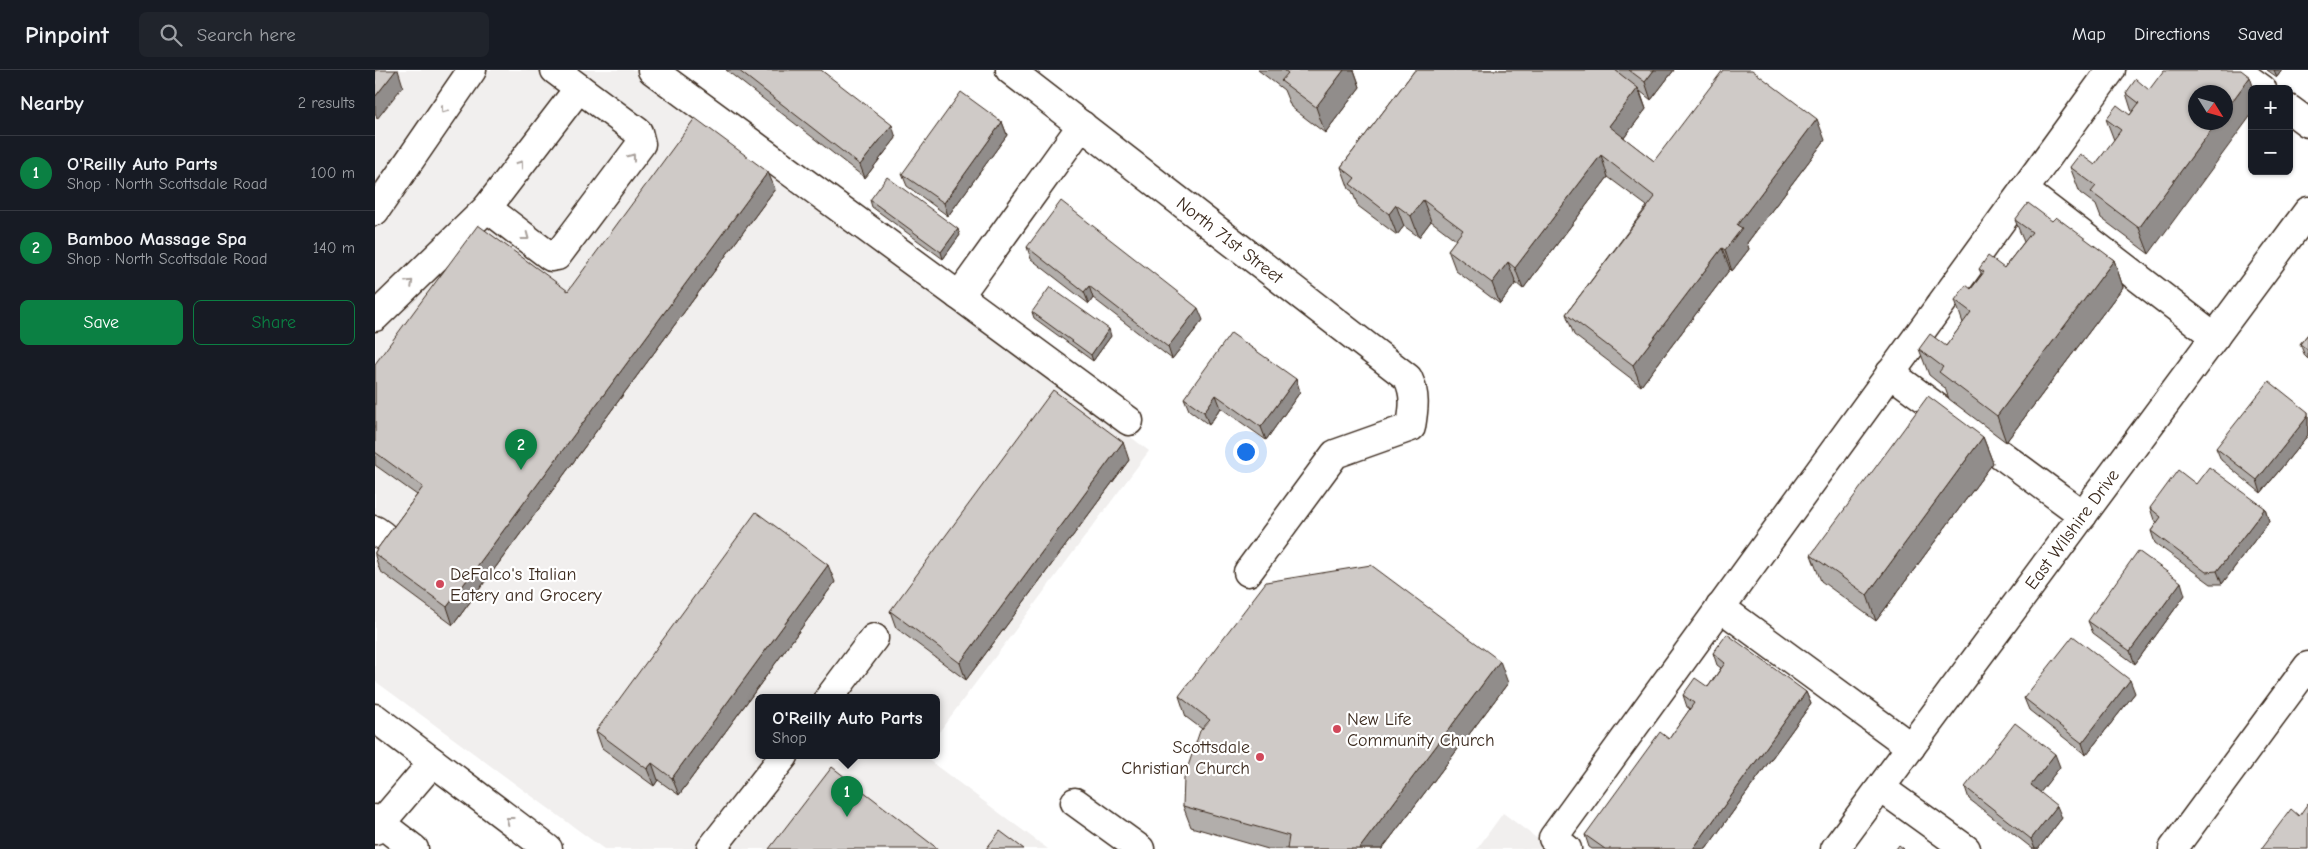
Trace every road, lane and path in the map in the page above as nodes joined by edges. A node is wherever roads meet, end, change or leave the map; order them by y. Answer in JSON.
{"nodes":[{"id":1,"x":472,"y":70,"type":"edge"},
{"id":2,"x":555,"y":70,"type":"edge"},
{"id":3,"x":652,"y":70,"type":"edge"},
{"id":4,"x":1010,"y":70,"type":"edge"},
{"id":5,"x":2111,"y":70,"type":"edge"},
{"id":6,"x":2236,"y":70,"type":"edge"},
{"id":7,"x":2257,"y":85,"type":"edge"},
{"id":8,"x":579,"y":88,"type":"junction"},
{"id":9,"x":2293,"y":112,"type":"edge"},
{"id":10,"x":2308,"y":123,"type":"edge"},
{"id":11,"x":1081,"y":125,"type":"junction"},
{"id":12,"x":2024,"y":190,"type":"junction"},
{"id":13,"x":487,"y":208,"type":"junction"},
{"id":14,"x":375,"y":210,"type":"edge"},
{"id":15,"x":2308,"y":211,"type":"edge"},
{"id":16,"x":959,"y":296,"type":"junction"},
{"id":17,"x":375,"y":317,"type":"edge"},
{"id":18,"x":2215,"y":337,"type":"junction"},
{"id":19,"x":1890,"y":372,"type":"junction"},
{"id":20,"x":1129,"y":421,"type":"dead end"},
{"id":21,"x":2083,"y":515,"type":"junction"},
{"id":22,"x":1248,"y":572,"type":"dead end"},
{"id":23,"x":1720,"y":607,"type":"junction"},
{"id":24,"x":874,"y":638,"type":"dead end"},
{"id":25,"x":2308,"y":666,"type":"edge"},
{"id":26,"x":832,"y":694,"type":"edge"},
{"id":27,"x":375,"y":718,"type":"edge"},
{"id":28,"x":1911,"y":747,"type":"junction"},
{"id":29,"x":782,"y":759,"type":"edge"},
{"id":30,"x":433,"y":762,"type":"junction"},
{"id":31,"x":1881,"y":788,"type":"junction"},
{"id":32,"x":1075,"y":802,"type":"dead end"},
{"id":33,"x":377,"y":824,"type":"edge"},
{"id":34,"x":415,"y":849,"type":"edge"},
{"id":35,"x":548,"y":849,"type":"edge"},
{"id":36,"x":711,"y":849,"type":"edge"},
{"id":37,"x":1140,"y":849,"type":"edge"},
{"id":38,"x":1567,"y":849,"type":"edge"},
{"id":39,"x":1835,"y":849,"type":"edge"},
{"id":40,"x":1966,"y":849,"type":"edge"},
{"id":41,"x":2173,"y":849,"type":"edge"}],
"edges":[{"from":1,"to":14,"type":"street","one_way":true},
{"from":2,"to":8,"type":"street"},
{"from":3,"to":16,"type":"street"},
{"from":4,"to":11,"type":"street","name":"North 71st Street"},
{"from":5,"to":12,"type":"street"},
{"from":6,"to":7,"type":"street"},
{"from":13,"to":8,"type":"street","one_way":true},
{"from":13,"to":8,"type":"street","one_way":true},
{"from":9,"to":10,"type":"street"},
{"from":11,"to":16,"type":"street"},
{"from":11,"to":22,"type":"street","name":"North 71st Street"},
{"from":12,"to":18,"type":"street"},
{"from":12,"to":19,"type":"street"},
{"from":17,"to":13,"type":"street","one_way":true},
{"from":15,"to":18,"type":"street","name":"East Wilshire Drive"},
{"from":16,"to":20,"type":"street"},
{"from":18,"to":21,"type":"street","name":"East Wilshire Drive"},
{"from":19,"to":21,"type":"street"},
{"from":19,"to":23,"type":"street"},
{"from":21,"to":28,"type":"street","name":"East Wilshire Drive"},
{"from":23,"to":28,"type":"street"},
{"from":23,"to":38,"type":"street"},
{"from":24,"to":26,"type":"street"},
{"from":25,"to":41,"type":"street"},
{"from":27,"to":30,"type":"street"},
{"from":28,"to":31,"type":"street","name":"East Wilshire Drive"},
{"from":29,"to":36,"type":"street"},
{"from":30,"to":33,"type":"street"},
{"from":35,"to":30,"type":"street","one_way":true},
{"from":31,"to":39,"type":"street","name":"East Wilshire Drive"},
{"from":31,"to":40,"type":"street"},
{"from":32,"to":37,"type":"street"},
{"from":33,"to":34,"type":"street"}]}
